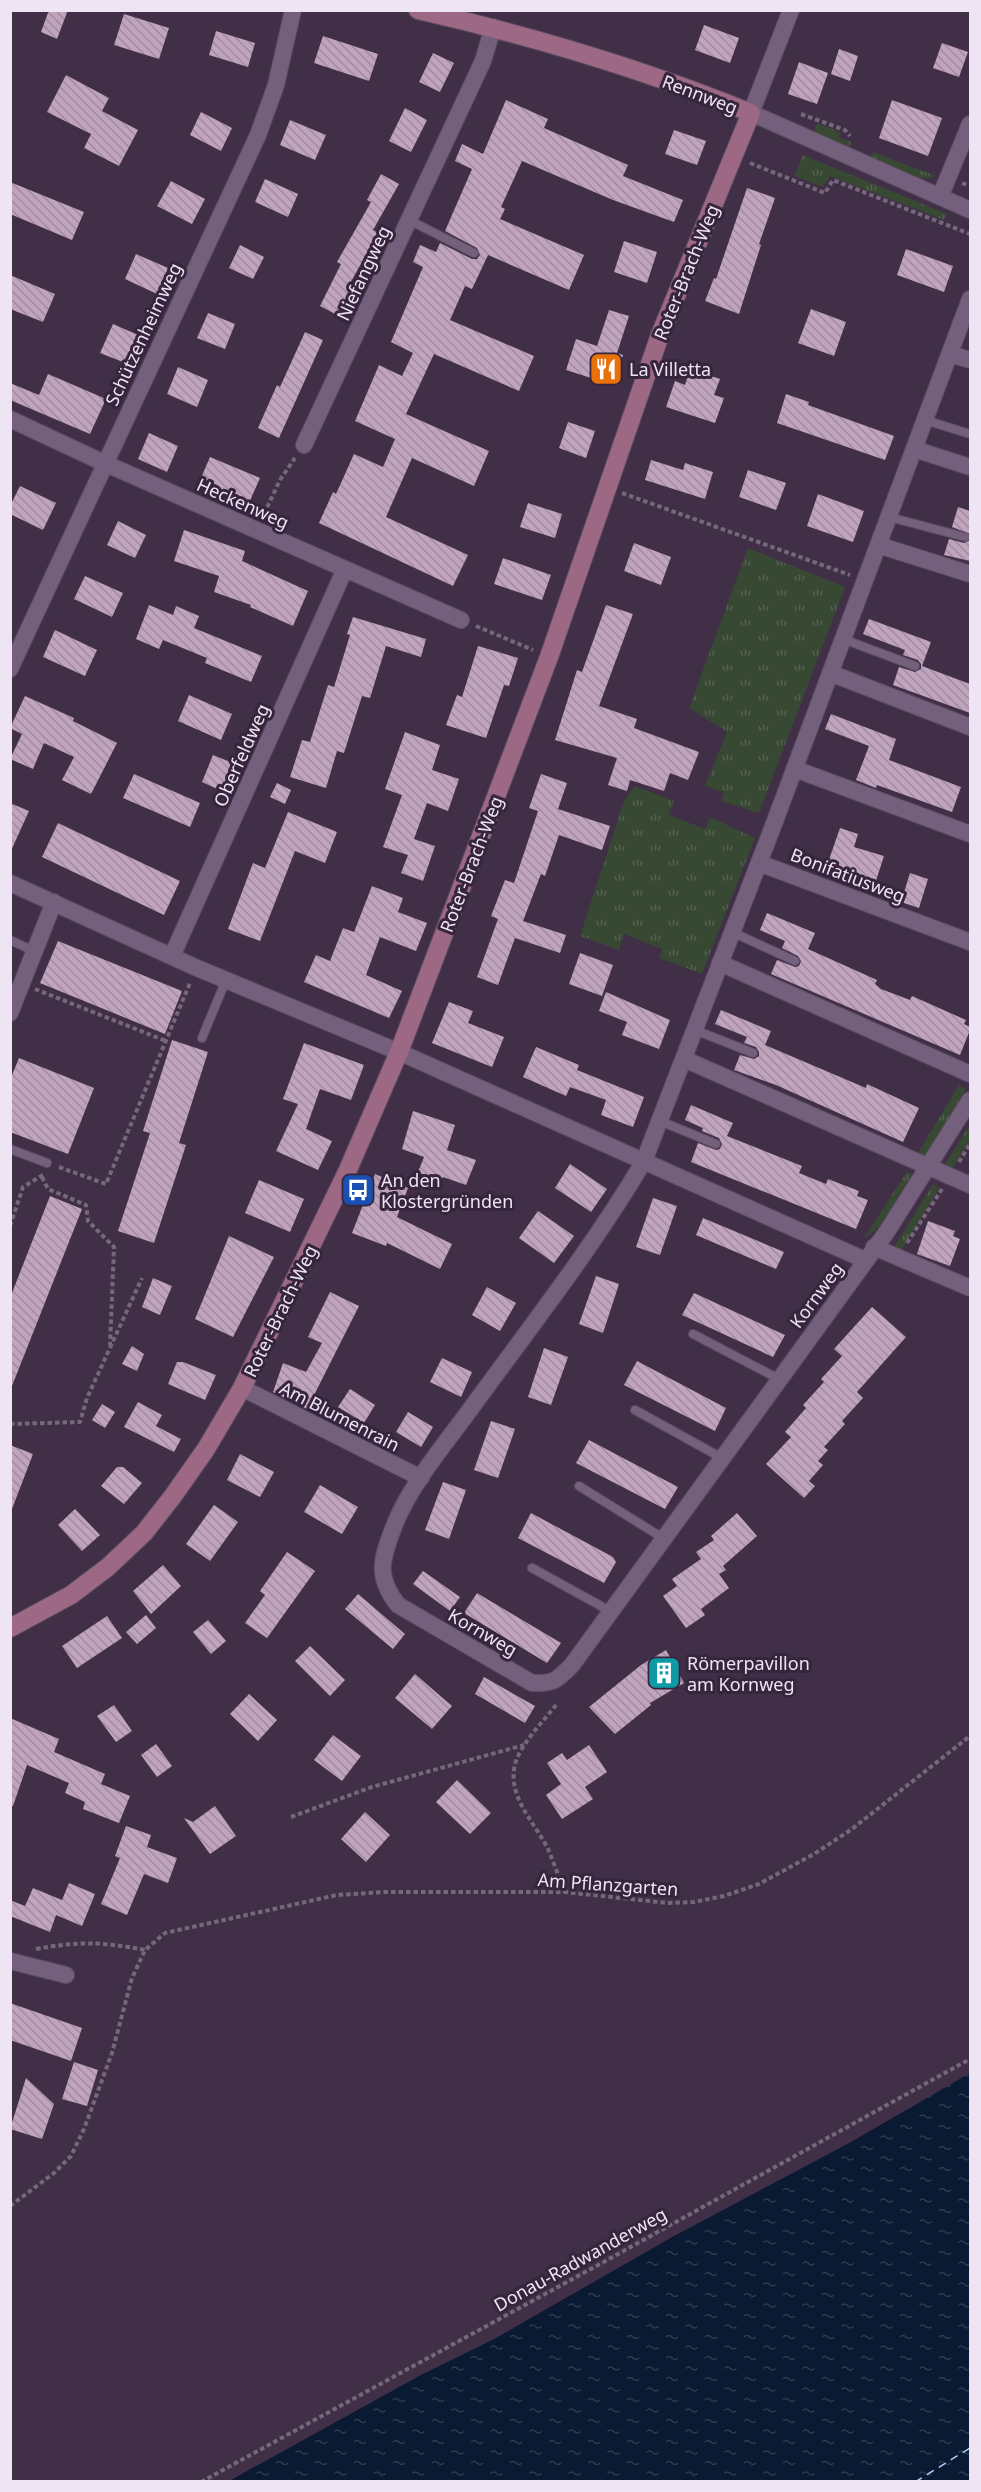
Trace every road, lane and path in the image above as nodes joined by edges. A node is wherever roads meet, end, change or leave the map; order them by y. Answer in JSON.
{"nodes":[{"id":1,"x":293,"y":10,"type":"edge"},
{"id":2,"x":791,"y":10,"type":"edge"},
{"id":3,"x":418,"y":11,"type":"edge"},
{"id":4,"x":493,"y":27,"type":"junction"},
{"id":5,"x":751,"y":113,"type":"junction"},
{"id":6,"x":970,"y":124,"type":"edge"},
{"id":7,"x":732,"y":156,"type":"junction"},
{"id":8,"x":940,"y":197,"type":"junction"},
{"id":9,"x":970,"y":210,"type":"edge"},
{"id":10,"x":409,"y":220,"type":"junction"},
{"id":11,"x":970,"y":234,"type":"edge"},
{"id":12,"x":474,"y":253,"type":"dead end"},
{"id":13,"x":970,"y":299,"type":"edge"},
{"id":14,"x":950,"y":354,"type":"junction"},
{"id":15,"x":970,"y":360,"type":"edge"},
{"id":16,"x":10,"y":418,"type":"edge"},
{"id":17,"x":925,"y":420,"type":"junction"},
{"id":18,"x":970,"y":434,"type":"edge"},
{"id":19,"x":304,"y":445,"type":"joint"},
{"id":20,"x":914,"y":449,"type":"junction"},
{"id":21,"x":104,"y":463,"type":"junction"},
{"id":22,"x":970,"y":467,"type":"edge"},
{"id":23,"x":609,"y":488,"type":"junction"},
{"id":24,"x":889,"y":517,"type":"junction"},
{"id":25,"x":257,"y":530,"type":"junction"},
{"id":26,"x":965,"y":537,"type":"dead end"},
{"id":27,"x":878,"y":545,"type":"junction"},
{"id":28,"x":345,"y":569,"type":"junction"},
{"id":29,"x":970,"y":574,"type":"edge"},
{"id":30,"x":864,"y":580,"type":"junction"},
{"id":31,"x":461,"y":620,"type":"joint"},
{"id":32,"x":843,"y":639,"type":"junction"},
{"id":33,"x":549,"y":657,"type":"junction"},
{"id":34,"x":915,"y":666,"type":"dead end"},
{"id":35,"x":10,"y":669,"type":"edge"},
{"id":36,"x":830,"y":673,"type":"junction"},
{"id":37,"x":970,"y":727,"type":"edge"},
{"id":38,"x":795,"y":769,"type":"junction"},
{"id":39,"x":970,"y":834,"type":"edge"},
{"id":40,"x":759,"y":863,"type":"junction"},
{"id":41,"x":10,"y":883,"type":"edge"},
{"id":42,"x":54,"y":902,"type":"junction"},
{"id":43,"x":732,"y":932,"type":"junction"},
{"id":44,"x":10,"y":940,"type":"edge"},
{"id":45,"x":970,"y":942,"type":"edge"},
{"id":46,"x":34,"y":951,"type":"junction"},
{"id":47,"x":172,"y":956,"type":"junction"},
{"id":48,"x":795,"y":961,"type":"dead end"},
{"id":49,"x":720,"y":963,"type":"junction"},
{"id":50,"x":196,"y":968,"type":"junction"},
{"id":51,"x":226,"y":980,"type":"junction"},
{"id":52,"x":33,"y":988,"type":"dead end"},
{"id":53,"x":10,"y":1013,"type":"edge"},
{"id":54,"x":695,"y":1030,"type":"junction"},
{"id":55,"x":202,"y":1038,"type":"dead end"},
{"id":56,"x":166,"y":1041,"type":"junction"},
{"id":57,"x":399,"y":1052,"type":"junction"},
{"id":58,"x":753,"y":1053,"type":"dead end"},
{"id":59,"x":684,"y":1059,"type":"junction"},
{"id":60,"x":970,"y":1074,"type":"edge"},
{"id":61,"x":970,"y":1100,"type":"edge"},
{"id":62,"x":660,"y":1121,"type":"junction"},
{"id":63,"x":716,"y":1144,"type":"dead end"},
{"id":64,"x":970,"y":1144,"type":"edge"},
{"id":65,"x":10,"y":1149,"type":"edge"},
{"id":66,"x":644,"y":1161,"type":"junction"},
{"id":67,"x":47,"y":1163,"type":"joint"},
{"id":68,"x":929,"y":1166,"type":"junction"},
{"id":69,"x":950,"y":1176,"type":"junction"},
{"id":70,"x":970,"y":1185,"type":"edge"},
{"id":71,"x":10,"y":1226,"type":"edge"},
{"id":72,"x":870,"y":1253,"type":"junction"},
{"id":73,"x":898,"y":1256,"type":"junction"},
{"id":74,"x":142,"y":1278,"type":"dead end"},
{"id":75,"x":970,"y":1288,"type":"edge"},
{"id":76,"x":693,"y":1334,"type":"dead end"},
{"id":77,"x":110,"y":1348,"type":"junction"},
{"id":78,"x":779,"y":1379,"type":"junction"},
{"id":79,"x":242,"y":1388,"type":"junction"},
{"id":80,"x":635,"y":1410,"type":"dead end"},
{"id":81,"x":10,"y":1424,"type":"edge"},
{"id":82,"x":722,"y":1458,"type":"junction"},
{"id":83,"x":421,"y":1478,"type":"junction"},
{"id":84,"x":579,"y":1486,"type":"dead end"},
{"id":85,"x":663,"y":1538,"type":"junction"},
{"id":86,"x":532,"y":1568,"type":"dead end"},
{"id":87,"x":610,"y":1611,"type":"junction"},
{"id":88,"x":10,"y":1628,"type":"edge"},
{"id":89,"x":556,"y":1704,"type":"dead end"},
{"id":90,"x":970,"y":1736,"type":"edge"},
{"id":91,"x":524,"y":1745,"type":"junction"},
{"id":92,"x":291,"y":1817,"type":"dead end"},
{"id":93,"x":565,"y":1892,"type":"junction"},
{"id":94,"x":31,"y":1950,"type":"dead end"},
{"id":95,"x":145,"y":1950,"type":"junction"},
{"id":96,"x":10,"y":1960,"type":"edge"},
{"id":97,"x":66,"y":1975,"type":"dead end"},
{"id":98,"x":970,"y":2059,"type":"edge"},
{"id":99,"x":10,"y":2206,"type":"edge"},
{"id":100,"x":201,"y":2481,"type":"edge"}],
"edges":[{"from":1,"to":21,"type":"street","name":"Schützenheimweg"},
{"from":2,"to":5,"type":"street","name":"Roter-Brach-Weg"},
{"from":3,"to":4,"type":"street","name":"Rennweg"},
{"from":4,"to":5,"type":"street","name":"Rennweg"},
{"from":4,"to":10,"type":"street","name":"Niefangweg"},
{"from":5,"to":7,"type":"street","name":"Roter-Brach-Weg"},
{"from":5,"to":8,"type":"street","name":"Rennweg"},
{"from":6,"to":8,"type":"street"},
{"from":7,"to":11,"type":"path"},
{"from":7,"to":23,"type":"street","name":"Roter-Brach-Weg"},
{"from":8,"to":9,"type":"street","name":"Rennweg"},
{"from":10,"to":12,"type":"lane"},
{"from":10,"to":19,"type":"street","name":"Niefangweg"},
{"from":13,"to":14,"type":"street","name":"Bonifatiusweg"},
{"from":14,"to":15,"type":"street"},
{"from":14,"to":17,"type":"street","name":"Bonifatiusweg"},
{"from":16,"to":21,"type":"street","name":"Heckenweg"},
{"from":17,"to":18,"type":"lane"},
{"from":17,"to":20,"type":"street","name":"Bonifatiusweg"},
{"from":19,"to":25,"type":"path"},
{"from":20,"to":22,"type":"street"},
{"from":20,"to":24,"type":"street","name":"Bonifatiusweg"},
{"from":21,"to":25,"type":"street","name":"Heckenweg"},
{"from":21,"to":35,"type":"street","name":"Schützenheimweg"},
{"from":23,"to":30,"type":"path"},
{"from":23,"to":33,"type":"street","name":"Roter-Brach-Weg"},
{"from":24,"to":26,"type":"lane"},
{"from":24,"to":27,"type":"street","name":"Bonifatiusweg"},
{"from":25,"to":28,"type":"street","name":"Heckenweg"},
{"from":27,"to":29,"type":"street"},
{"from":27,"to":30,"type":"street","name":"Bonifatiusweg"},
{"from":28,"to":31,"type":"street","name":"Heckenweg"},
{"from":28,"to":47,"type":"street","name":"Oberfeldweg"},
{"from":30,"to":32,"type":"street","name":"Bonifatiusweg"},
{"from":31,"to":33,"type":"path"},
{"from":32,"to":34,"type":"lane"},
{"from":32,"to":36,"type":"street","name":"Bonifatiusweg"},
{"from":33,"to":57,"type":"street","name":"Roter-Brach-Weg"},
{"from":36,"to":37,"type":"street"},
{"from":36,"to":38,"type":"street","name":"Bonifatiusweg"},
{"from":38,"to":39,"type":"street"},
{"from":38,"to":40,"type":"street","name":"Bonifatiusweg"},
{"from":40,"to":43,"type":"street","name":"Bonifatiusweg"},
{"from":40,"to":45,"type":"street","name":"Bonifatiusweg"},
{"from":41,"to":42,"type":"street"},
{"from":42,"to":46,"type":"street"},
{"from":42,"to":47,"type":"street"},
{"from":43,"to":48,"type":"lane"},
{"from":43,"to":49,"type":"street","name":"Bonifatiusweg"},
{"from":44,"to":46,"type":"lane"},
{"from":46,"to":53,"type":"street"},
{"from":47,"to":50,"type":"street"},
{"from":49,"to":54,"type":"street","name":"Bonifatiusweg"},
{"from":49,"to":60,"type":"street"},
{"from":50,"to":51,"type":"street"},
{"from":50,"to":56,"type":"path"},
{"from":51,"to":55,"type":"lane"},
{"from":51,"to":57,"type":"street"},
{"from":52,"to":56,"type":"path"},
{"from":54,"to":58,"type":"lane"},
{"from":54,"to":59,"type":"street","name":"Bonifatiusweg"},
{"from":56,"to":67,"type":"path"},
{"from":57,"to":66,"type":"street"},
{"from":57,"to":79,"type":"street","name":"Roter-Brach-Weg"},
{"from":59,"to":62,"type":"street","name":"Bonifatiusweg"},
{"from":59,"to":68,"type":"street"},
{"from":61,"to":68,"type":"street","name":"Kornweg"},
{"from":62,"to":63,"type":"lane"},
{"from":62,"to":66,"type":"street","name":"Bonifatiusweg"},
{"from":64,"to":69,"type":"path"},
{"from":65,"to":67,"type":"lane"},
{"from":66,"to":72,"type":"street"},
{"from":66,"to":83,"type":"street","name":"Kornweg"},
{"from":68,"to":69,"type":"street"},
{"from":68,"to":72,"type":"street","name":"Kornweg"},
{"from":69,"to":70,"type":"street"},
{"from":69,"to":73,"type":"path"},
{"from":71,"to":77,"type":"path"},
{"from":72,"to":73,"type":"street"},
{"from":72,"to":78,"type":"street","name":"Kornweg"},
{"from":73,"to":75,"type":"street"},
{"from":74,"to":77,"type":"path"},
{"from":76,"to":78,"type":"lane"},
{"from":77,"to":81,"type":"path"},
{"from":78,"to":82,"type":"street","name":"Kornweg"},
{"from":79,"to":83,"type":"street","name":"Am Blumenrain"},
{"from":79,"to":88,"type":"street","name":"Roter-Brach-Weg"},
{"from":80,"to":82,"type":"lane"},
{"from":82,"to":85,"type":"street","name":"Kornweg"},
{"from":83,"to":87,"type":"street","name":"Kornweg"},
{"from":84,"to":85,"type":"lane"},
{"from":85,"to":87,"type":"street","name":"Kornweg"},
{"from":86,"to":87,"type":"lane"},
{"from":89,"to":91,"type":"path"},
{"from":90,"to":93,"type":"path","name":"Am Pflanzgarten"},
{"from":91,"to":92,"type":"path"},
{"from":91,"to":93,"type":"path"},
{"from":93,"to":95,"type":"path","name":"Am Pflanzgarten"},
{"from":94,"to":95,"type":"path"},
{"from":95,"to":99,"type":"path"},
{"from":96,"to":97,"type":"street"},
{"from":98,"to":100,"type":"path","name":"Donau-Radwanderweg"}]}
